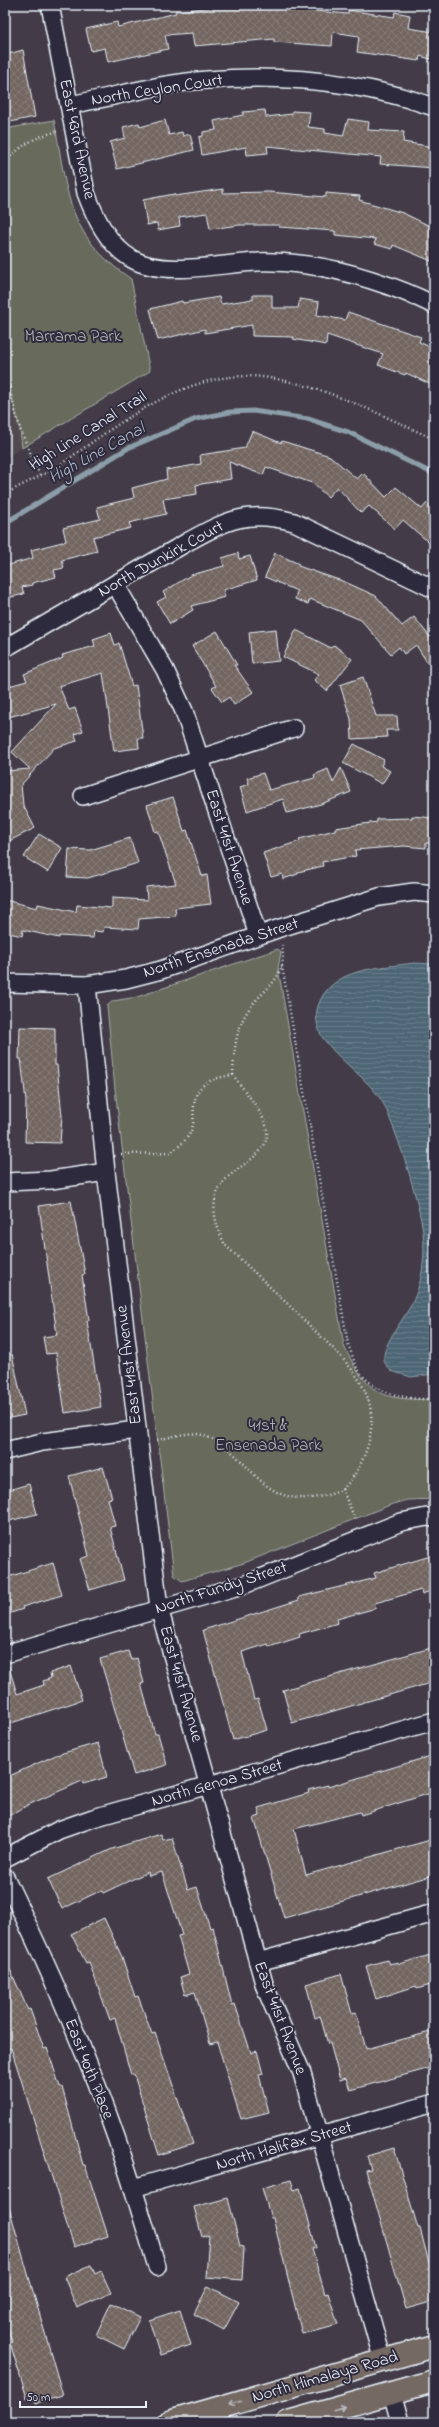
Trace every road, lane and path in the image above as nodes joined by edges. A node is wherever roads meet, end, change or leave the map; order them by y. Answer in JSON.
{"nodes":[{"id":1,"x":50,"y":5,"type":"edge"},
{"id":2,"x":69,"y":104,"type":"junction"},
{"id":3,"x":434,"y":107,"type":"edge"},
{"id":4,"x":60,"y":131,"type":"dead end"},
{"id":5,"x":5,"y":162,"type":"edge"},
{"id":6,"x":434,"y":305,"type":"edge"},
{"id":7,"x":5,"y":372,"type":"edge"},
{"id":8,"x":434,"y":439,"type":"edge"},
{"id":9,"x":40,"y":475,"type":"junction"},
{"id":10,"x":5,"y":494,"type":"edge"},
{"id":11,"x":114,"y":584,"type":"junction"},
{"id":12,"x":434,"y":589,"type":"edge"},
{"id":13,"x":5,"y":648,"type":"edge"},
{"id":14,"x":294,"y":728,"type":"dead end"},
{"id":15,"x":200,"y":758,"type":"junction"},
{"id":16,"x":83,"y":796,"type":"dead end"},
{"id":17,"x":434,"y":894,"type":"edge"},
{"id":18,"x":258,"y":935,"type":"junction"},
{"id":19,"x":282,"y":943,"type":"dead end"},
{"id":20,"x":282,"y":966,"type":"junction"},
{"id":21,"x":5,"y":983,"type":"edge"},
{"id":22,"x":87,"y":985,"type":"junction"},
{"id":23,"x":233,"y":1075,"type":"junction"},
{"id":24,"x":119,"y":1154,"type":"dead end"},
{"id":25,"x":106,"y":1172,"type":"junction"},
{"id":26,"x":5,"y":1182,"type":"edge"},
{"id":27,"x":361,"y":1374,"type":"junction"},
{"id":28,"x":357,"y":1376,"type":"junction"},
{"id":29,"x":434,"y":1399,"type":"edge"},
{"id":30,"x":137,"y":1430,"type":"junction"},
{"id":31,"x":151,"y":1442,"type":"dead end"},
{"id":32,"x":5,"y":1450,"type":"edge"},
{"id":33,"x":342,"y":1489,"type":"junction"},
{"id":34,"x":434,"y":1518,"type":"edge"},
{"id":35,"x":356,"y":1521,"type":"dead end"},
{"id":36,"x":160,"y":1608,"type":"junction"},
{"id":37,"x":5,"y":1654,"type":"edge"},
{"id":38,"x":434,"y":1721,"type":"edge"},
{"id":39,"x":209,"y":1785,"type":"junction"},
{"id":40,"x":5,"y":1858,"type":"edge"},
{"id":41,"x":5,"y":1878,"type":"edge"},
{"id":42,"x":434,"y":1912,"type":"edge"},
{"id":43,"x":258,"y":1962,"type":"junction"},
{"id":44,"x":434,"y":2103,"type":"edge"},
{"id":45,"x":319,"y":2136,"type":"junction"},
{"id":46,"x":133,"y":2188,"type":"junction"},
{"id":47,"x":157,"y":2267,"type":"dead end"},
{"id":48,"x":434,"y":2346,"type":"edge"},
{"id":49,"x":383,"y":2360,"type":"junction"},
{"id":50,"x":434,"y":2381,"type":"edge"},
{"id":51,"x":392,"y":2393,"type":"junction"},
{"id":52,"x":169,"y":2422,"type":"edge"},
{"id":53,"x":288,"y":2422,"type":"edge"},
{"id":54,"x":400,"y":2422,"type":"edge"}],
"edges":[{"from":1,"to":2,"type":"street","name":"East 43rd Avenue"},
{"from":2,"to":3,"type":"street","name":"North Ceylon Court"},
{"from":2,"to":6,"type":"street","name":"East 43rd Avenue"},
{"from":4,"to":5,"type":"path"},
{"from":7,"to":9,"type":"path"},
{"from":8,"to":9,"type":"path","name":"High Line Canal Trail"},
{"from":9,"to":10,"type":"path","name":"High Line Canal Trail"},
{"from":11,"to":12,"type":"street","name":"North Dunkirk Court"},
{"from":11,"to":13,"type":"street","name":"North Dunkirk Court"},
{"from":11,"to":15,"type":"street","name":"East 41st Avenue"},
{"from":14,"to":15,"type":"street"},
{"from":15,"to":16,"type":"street"},
{"from":15,"to":18,"type":"street","name":"East 41st Avenue"},
{"from":17,"to":18,"type":"street","name":"North Ensenada Street"},
{"from":18,"to":22,"type":"street","name":"North Ensenada Street"},
{"from":19,"to":20,"type":"path"},
{"from":20,"to":23,"type":"path"},
{"from":20,"to":27,"type":"path"},
{"from":21,"to":22,"type":"street","name":"North Ensenada Street"},
{"from":22,"to":25,"type":"street","name":"East 41st Avenue"},
{"from":23,"to":24,"type":"path"},
{"from":23,"to":28,"type":"path"},
{"from":25,"to":26,"type":"street"},
{"from":25,"to":30,"type":"street","name":"East 41st Avenue"},
{"from":27,"to":28,"type":"path"},
{"from":27,"to":29,"type":"path"},
{"from":28,"to":33,"type":"path"},
{"from":30,"to":32,"type":"street"},
{"from":30,"to":36,"type":"street","name":"East 41st Avenue"},
{"from":31,"to":33,"type":"path"},
{"from":33,"to":35,"type":"path"},
{"from":34,"to":36,"type":"street","name":"North Fundy Street"},
{"from":36,"to":37,"type":"street","name":"North Fundy Street"},
{"from":36,"to":39,"type":"street","name":"East 41st Avenue"},
{"from":38,"to":39,"type":"street","name":"North Genoa Street"},
{"from":39,"to":40,"type":"street","name":"North Genoa Street"},
{"from":39,"to":43,"type":"street","name":"East 41st Avenue"},
{"from":41,"to":46,"type":"street","name":"East 40th Place"},
{"from":42,"to":43,"type":"street"},
{"from":43,"to":45,"type":"street","name":"East 41st Avenue"},
{"from":44,"to":45,"type":"street","name":"North Halifax Street"},
{"from":45,"to":46,"type":"street","name":"North Halifax Street"},
{"from":45,"to":49,"type":"street","name":"East 41st Avenue"},
{"from":46,"to":47,"type":"street","name":"East 40th Place"},
{"from":48,"to":49,"type":"main road","name":"North Himalaya Road"},
{"from":49,"to":52,"type":"main road","name":"North Himalaya Road","one_way":true},
{"from":50,"to":51,"type":"main road","name":"North Himalaya Road"},
{"from":53,"to":51,"type":"main road","name":"North Himalaya Road","one_way":true},
{"from":51,"to":54,"type":"street"}]}
